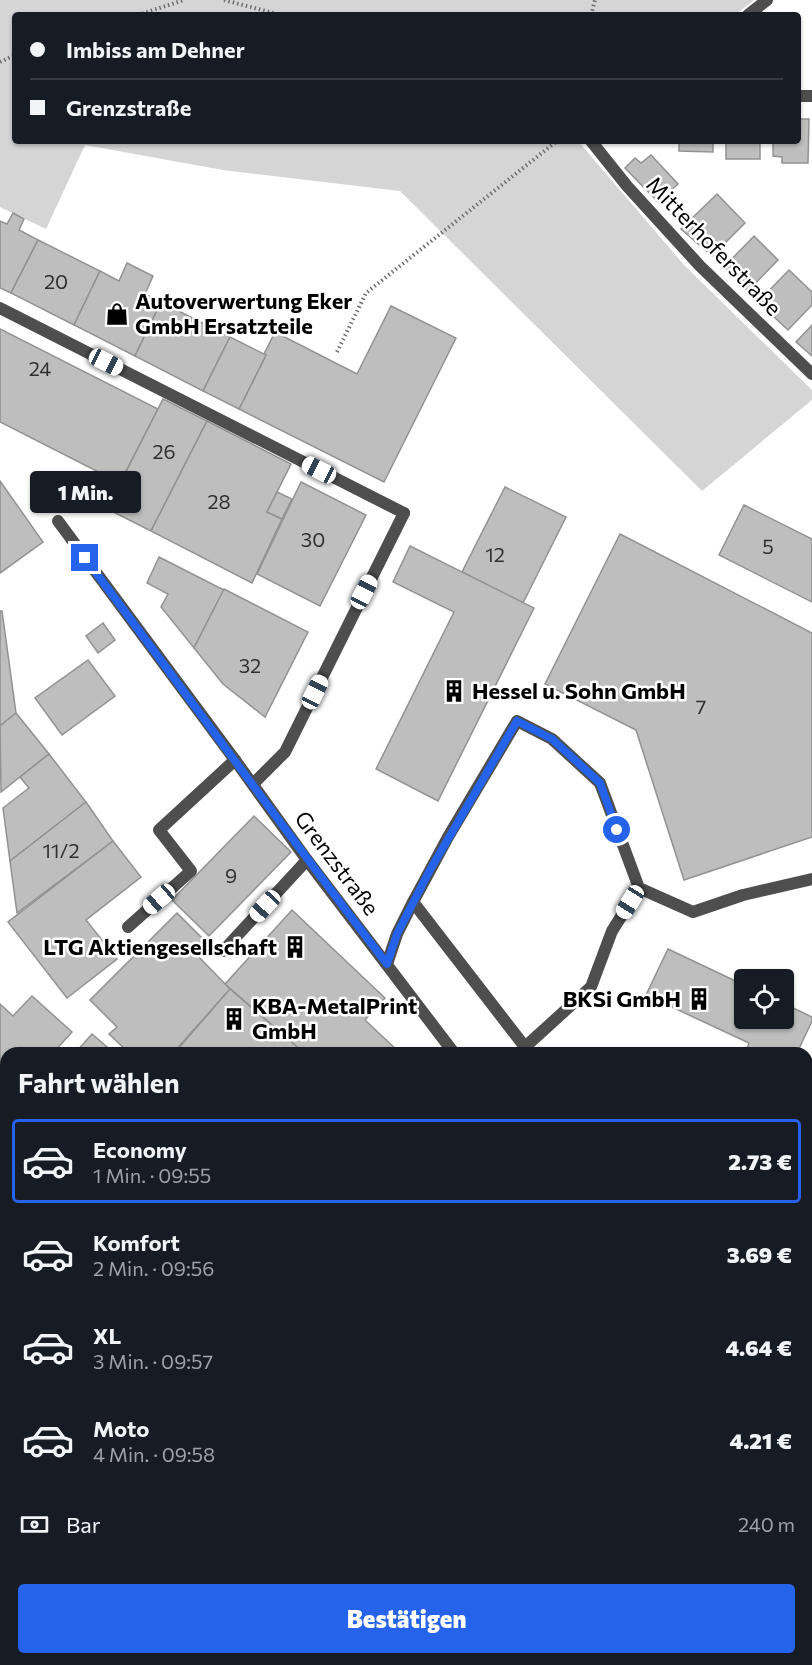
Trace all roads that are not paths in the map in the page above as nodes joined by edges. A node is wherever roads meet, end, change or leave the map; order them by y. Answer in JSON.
{"nodes":[{"id":1,"x":767,"y":0,"type":"edge"},
{"id":2,"x":752,"y":12,"type":"edge"},
{"id":3,"x":593,"y":144,"type":"edge"},
{"id":4,"x":0,"y":308,"type":"edge"},
{"id":5,"x":812,"y":374,"type":"edge"},
{"id":6,"x":58,"y":521,"type":"dead end"},
{"id":7,"x":236,"y":760,"type":"junction"},
{"id":8,"x":253,"y":784,"type":"junction"},
{"id":9,"x":307,"y":860,"type":"junction"},
{"id":10,"x":812,"y":879,"type":"edge"},
{"id":11,"x":639,"y":888,"type":"junction"},
{"id":12,"x":413,"y":902,"type":"junction"},
{"id":13,"x":128,"y":927,"type":"dead end"},
{"id":14,"x":223,"y":951,"type":"dead end"},
{"id":15,"x":387,"y":964,"type":"junction"},
{"id":16,"x":449,"y":1047,"type":"edge"},
{"id":17,"x":522,"y":1047,"type":"edge"},
{"id":18,"x":527,"y":1047,"type":"edge"}],
"edges":[{"from":1,"to":2,"type":"street"},
{"from":3,"to":5,"type":"street","name":"Mitterhoferstraße"},
{"from":4,"to":8,"type":"street"},
{"from":6,"to":7,"type":"street","name":"Grenzstraße"},
{"from":7,"to":8,"type":"street","name":"Grenzstraße"},
{"from":7,"to":13,"type":"street"},
{"from":8,"to":9,"type":"street","name":"Grenzstraße"},
{"from":9,"to":14,"type":"street"},
{"from":9,"to":15,"type":"street","name":"Grenzstraße"},
{"from":10,"to":11,"type":"street"},
{"from":11,"to":12,"type":"street"},
{"from":11,"to":18,"type":"street"},
{"from":12,"to":15,"type":"street"},
{"from":12,"to":17,"type":"street"},
{"from":15,"to":16,"type":"street","name":"Grenzstraße"}]}
